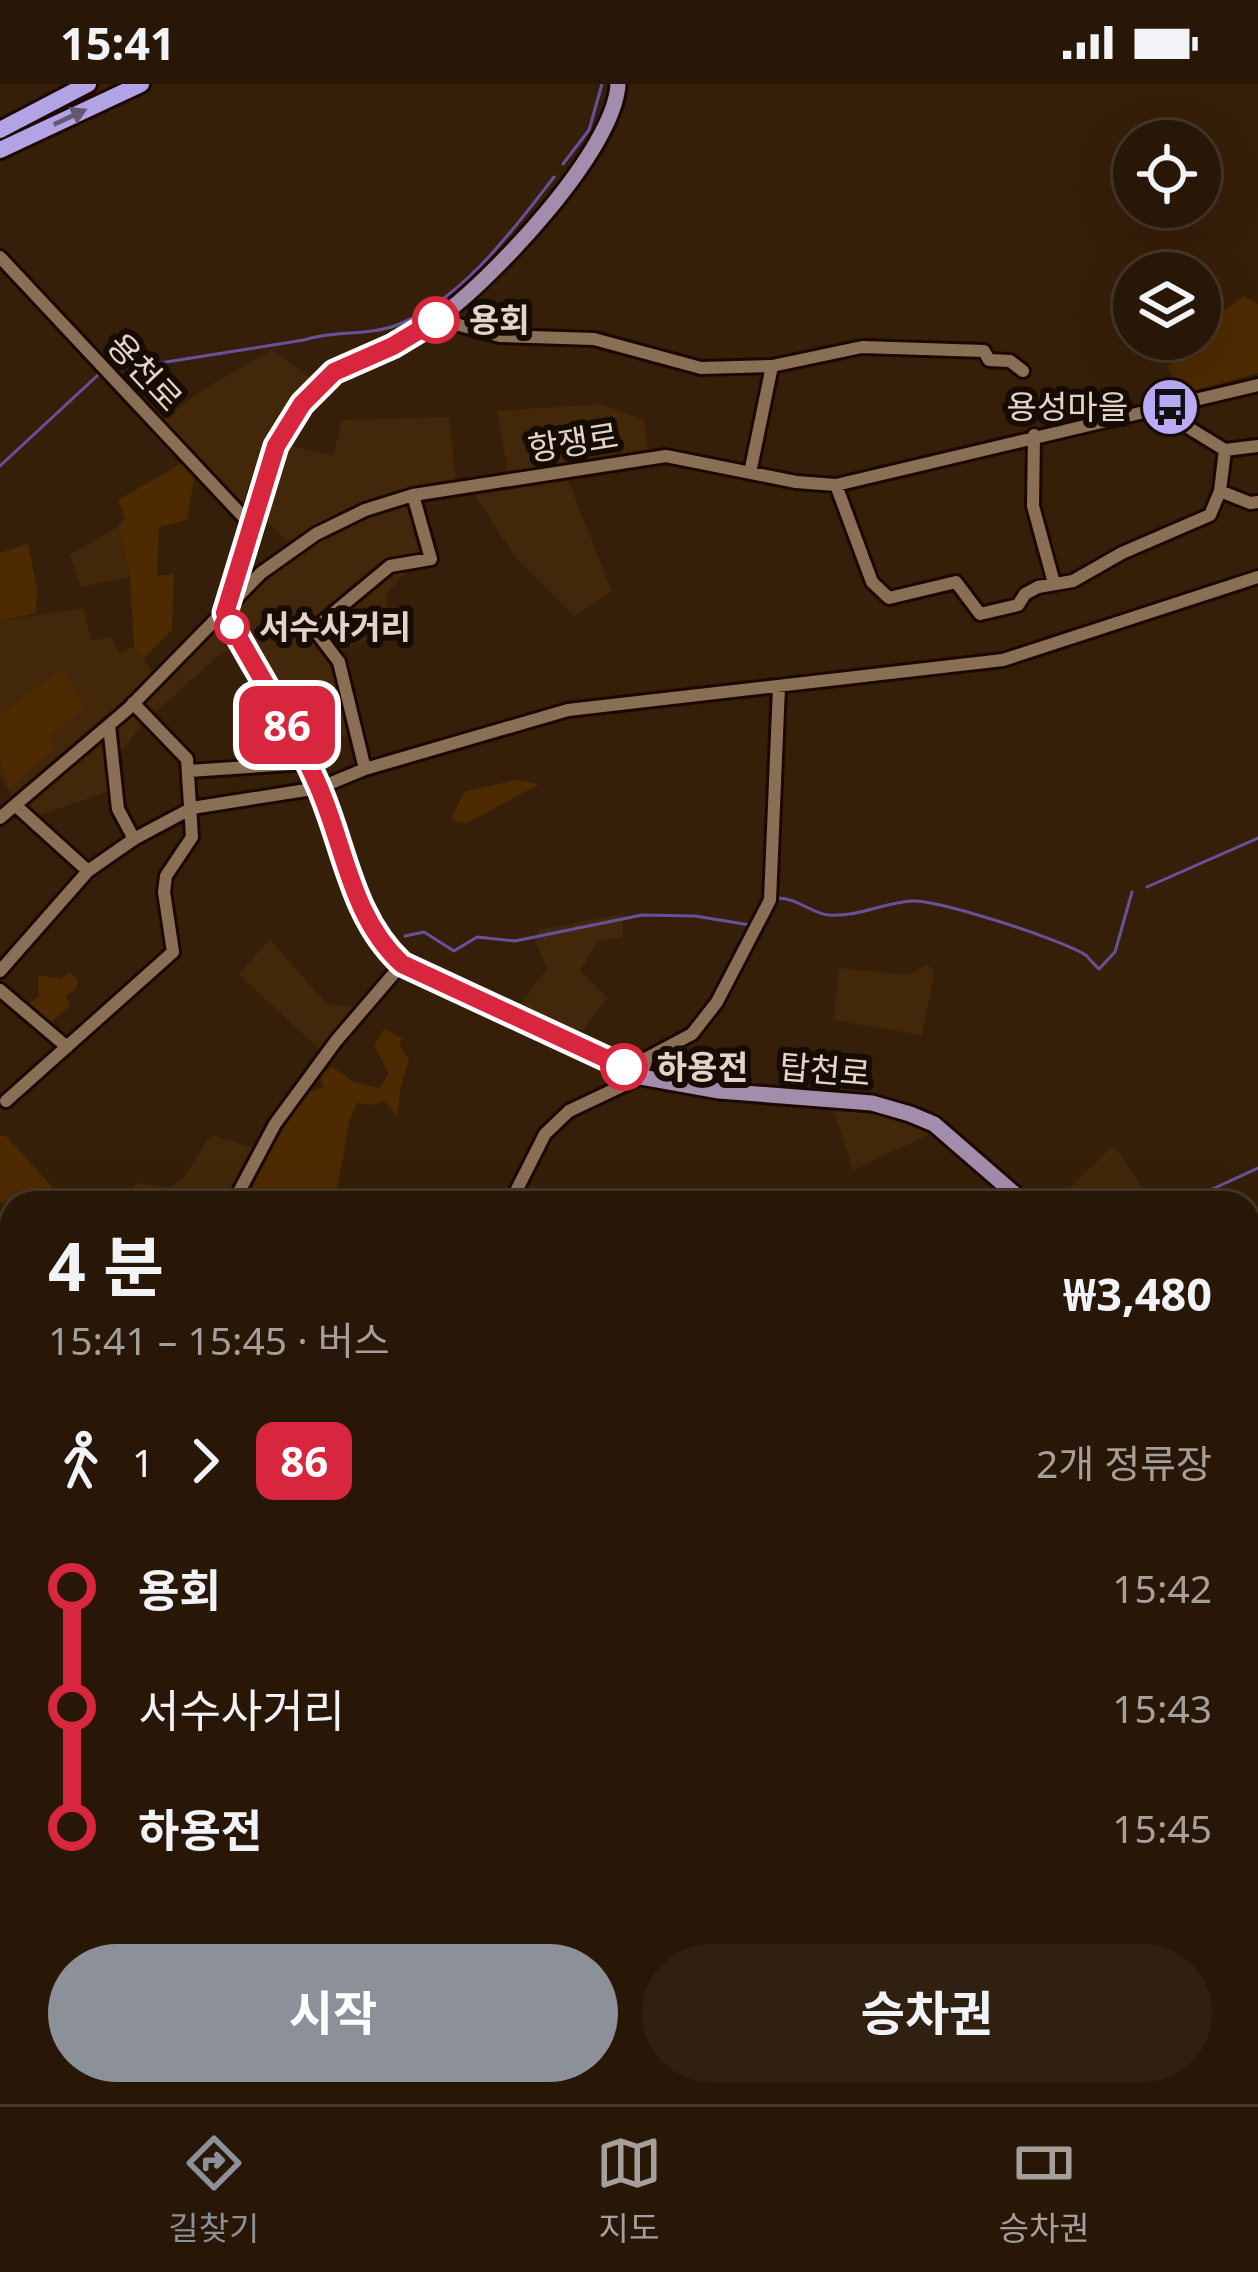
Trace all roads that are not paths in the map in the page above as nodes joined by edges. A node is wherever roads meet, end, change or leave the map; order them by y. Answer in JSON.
{"nodes":[{"id":1,"x":88,"y":84,"type":"edge"},
{"id":2,"x":141,"y":84,"type":"edge"},
{"id":3,"x":618,"y":84,"type":"edge"},
{"id":4,"x":0,"y":130,"type":"edge"},
{"id":5,"x":0,"y":150,"type":"edge"},
{"id":6,"x":0,"y":257,"type":"edge"},
{"id":7,"x":436,"y":320,"type":"junction"},
{"id":8,"x":772,"y":366,"type":"junction"},
{"id":9,"x":1023,"y":371,"type":"dead end"},
{"id":10,"x":1258,"y":385,"type":"edge"},
{"id":11,"x":1158,"y":410,"type":"junction"},
{"id":12,"x":1034,"y":435,"type":"junction"},
{"id":13,"x":1258,"y":446,"type":"edge"},
{"id":14,"x":1225,"y":450,"type":"junction"},
{"id":15,"x":750,"y":473,"type":"junction"},
{"id":16,"x":836,"y":484,"type":"junction"},
{"id":17,"x":1220,"y":491,"type":"junction"},
{"id":18,"x":413,"y":496,"type":"junction"},
{"id":19,"x":1258,"y":502,"type":"edge"},
{"id":20,"x":250,"y":524,"type":"junction"},
{"id":21,"x":1258,"y":577,"type":"edge"},
{"id":22,"x":1054,"y":583,"type":"junction"},
{"id":23,"x":225,"y":613,"type":"junction"},
{"id":24,"x":779,"y":687,"type":"junction"},
{"id":25,"x":133,"y":704,"type":"junction"},
{"id":26,"x":109,"y":725,"type":"junction"},
{"id":27,"x":308,"y":763,"type":"junction"},
{"id":28,"x":365,"y":769,"type":"junction"},
{"id":29,"x":189,"y":772,"type":"junction"},
{"id":30,"x":320,"y":788,"type":"junction"},
{"id":31,"x":15,"y":806,"type":"junction"},
{"id":32,"x":192,"y":808,"type":"junction"},
{"id":33,"x":0,"y":818,"type":"edge"},
{"id":34,"x":134,"y":839,"type":"junction"},
{"id":35,"x":88,"y":871,"type":"junction"},
{"id":36,"x":402,"y":964,"type":"junction"},
{"id":37,"x":0,"y":971,"type":"edge"},
{"id":38,"x":0,"y":990,"type":"edge"},
{"id":39,"x":67,"y":1047,"type":"junction"},
{"id":40,"x":641,"y":1077,"type":"junction"},
{"id":41,"x":6,"y":1101,"type":"dead end"},
{"id":42,"x":239,"y":1191,"type":"edge"},
{"id":43,"x":516,"y":1191,"type":"edge"},
{"id":44,"x":1011,"y":1191,"type":"edge"}],
"edges":[{"from":1,"to":4,"type":"highway"},
{"from":5,"to":2,"type":"highway","one_way":true},
{"from":3,"to":7,"type":"main road"},
{"from":6,"to":20,"type":"street","name":"용천로"},
{"from":7,"to":8,"type":"street"},
{"from":7,"to":20,"type":"main road"},
{"from":8,"to":9,"type":"street"},
{"from":8,"to":15,"type":"street"},
{"from":10,"to":11,"type":"street","name":"항쟁로"},
{"from":11,"to":12,"type":"street","name":"항쟁로"},
{"from":11,"to":14,"type":"street"},
{"from":12,"to":16,"type":"street","name":"항쟁로"},
{"from":12,"to":22,"type":"street"},
{"from":13,"to":14,"type":"street"},
{"from":14,"to":17,"type":"street"},
{"from":15,"to":16,"type":"street","name":"항쟁로"},
{"from":15,"to":18,"type":"street","name":"항쟁로"},
{"from":16,"to":22,"type":"street"},
{"from":17,"to":19,"type":"street"},
{"from":17,"to":22,"type":"street"},
{"from":18,"to":23,"type":"street","name":"항쟁로"},
{"from":18,"to":28,"type":"street"},
{"from":20,"to":23,"type":"main road"},
{"from":21,"to":24,"type":"street"},
{"from":23,"to":25,"type":"street","name":"항쟁로"},
{"from":23,"to":27,"type":"main road","name":"탑천로"},
{"from":24,"to":28,"type":"street"},
{"from":24,"to":40,"type":"street"},
{"from":25,"to":26,"type":"street","name":"항쟁로"},
{"from":25,"to":29,"type":"street"},
{"from":26,"to":31,"type":"street","name":"항쟁로"},
{"from":26,"to":34,"type":"street"},
{"from":27,"to":29,"type":"street"},
{"from":27,"to":30,"type":"main road","name":"탑천로"},
{"from":28,"to":30,"type":"street"},
{"from":29,"to":32,"type":"street"},
{"from":30,"to":32,"type":"street"},
{"from":30,"to":36,"type":"main road","name":"탑천로"},
{"from":31,"to":33,"type":"street","name":"항쟁로"},
{"from":31,"to":35,"type":"street"},
{"from":32,"to":34,"type":"street"},
{"from":32,"to":39,"type":"street"},
{"from":34,"to":35,"type":"street"},
{"from":35,"to":37,"type":"street"},
{"from":36,"to":40,"type":"main road","name":"탑천로"},
{"from":36,"to":42,"type":"street"},
{"from":38,"to":39,"type":"street"},
{"from":39,"to":41,"type":"street"},
{"from":40,"to":43,"type":"street"},
{"from":40,"to":44,"type":"main road","name":"탑천로"}]}
